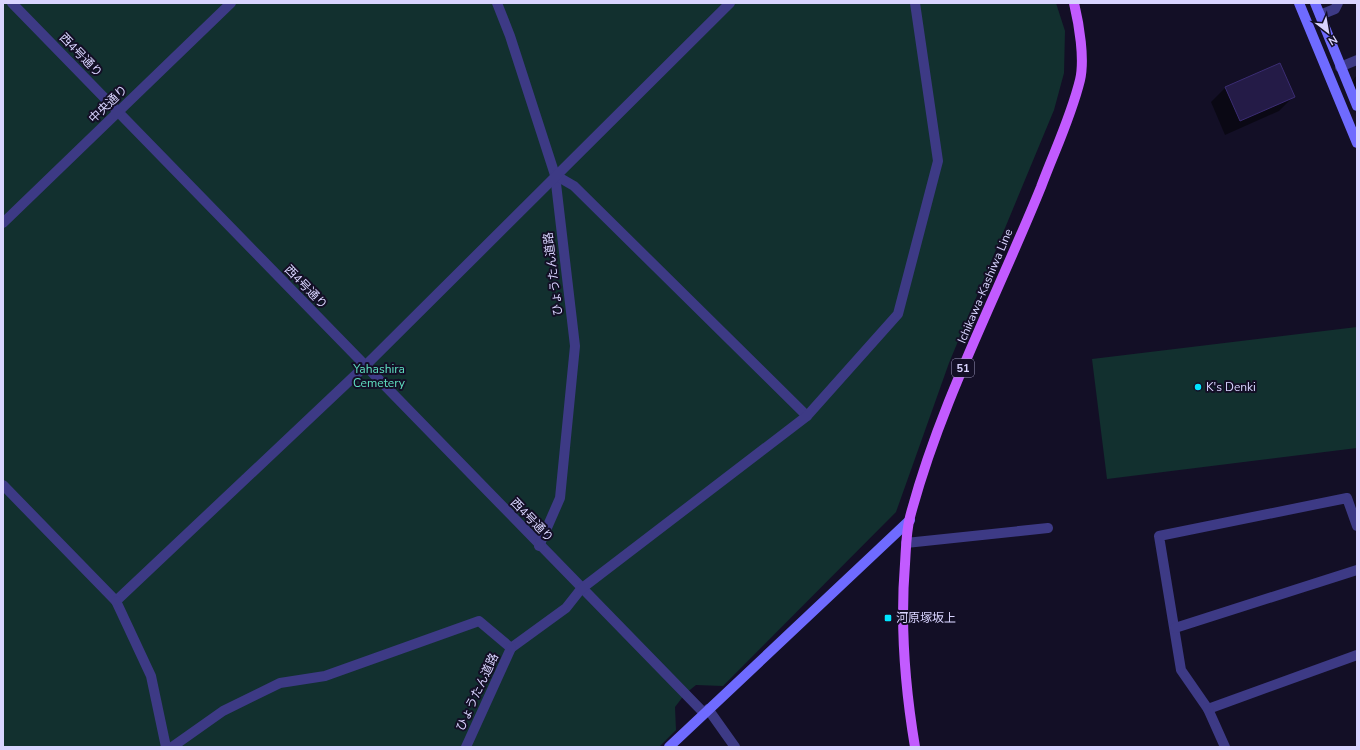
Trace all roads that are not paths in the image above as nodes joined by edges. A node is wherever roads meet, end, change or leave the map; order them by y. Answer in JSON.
{"nodes":[{"id":1,"x":12,"y":3,"type":"edge"},
{"id":2,"x":231,"y":3,"type":"edge"},
{"id":3,"x":497,"y":3,"type":"edge"},
{"id":4,"x":730,"y":3,"type":"edge"},
{"id":5,"x":915,"y":3,"type":"edge"},
{"id":6,"x":1074,"y":3,"type":"edge"},
{"id":7,"x":1299,"y":3,"type":"edge"},
{"id":8,"x":1315,"y":3,"type":"edge"},
{"id":9,"x":1338,"y":3,"type":"edge"},
{"id":10,"x":1320,"y":15,"type":"junction"},
{"id":11,"x":1357,"y":60,"type":"edge"},
{"id":12,"x":1340,"y":67,"type":"junction"},
{"id":13,"x":1357,"y":106,"type":"edge"},
{"id":14,"x":118,"y":112,"type":"junction"},
{"id":15,"x":1357,"y":143,"type":"edge"},
{"id":16,"x":555,"y":176,"type":"junction"},
{"id":17,"x":3,"y":223,"type":"edge"},
{"id":18,"x":365,"y":366,"type":"junction"},
{"id":19,"x":806,"y":416,"type":"junction"},
{"id":20,"x":3,"y":485,"type":"edge"},
{"id":21,"x":910,"y":520,"type":"junction"},
{"id":22,"x":1357,"y":526,"type":"edge"},
{"id":23,"x":1048,"y":528,"type":"dead end"},
{"id":24,"x":906,"y":543,"type":"junction"},
{"id":25,"x":539,"y":546,"type":"junction"},
{"id":26,"x":1357,"y":570,"type":"edge"},
{"id":27,"x":581,"y":589,"type":"junction"},
{"id":28,"x":116,"y":601,"type":"junction"},
{"id":29,"x":1175,"y":628,"type":"junction"},
{"id":30,"x":511,"y":648,"type":"junction"},
{"id":31,"x":1357,"y":655,"type":"edge"},
{"id":32,"x":1208,"y":709,"type":"junction"},
{"id":33,"x":706,"y":711,"type":"junction"},
{"id":34,"x":166,"y":747,"type":"edge"},
{"id":35,"x":172,"y":747,"type":"edge"},
{"id":36,"x":466,"y":747,"type":"edge"},
{"id":37,"x":669,"y":747,"type":"edge"},
{"id":38,"x":735,"y":747,"type":"edge"},
{"id":39,"x":914,"y":747,"type":"edge"},
{"id":40,"x":1226,"y":747,"type":"edge"}],
"edges":[{"from":1,"to":14,"type":"street","name":"西4号通り"},
{"from":2,"to":14,"type":"street","name":"中央通り"},
{"from":3,"to":16,"type":"street","name":"ひょうたん道路"},
{"from":4,"to":16,"type":"street"},
{"from":5,"to":19,"type":"street"},
{"from":6,"to":21,"type":"main road","name":"Ichikawa-Kashiwa Line","number":"51"},
{"from":7,"to":15,"type":"street"},
{"from":8,"to":10,"type":"street"},
{"from":9,"to":10,"type":"street"},
{"from":10,"to":12,"type":"street"},
{"from":11,"to":12,"type":"street"},
{"from":12,"to":13,"type":"street"},
{"from":14,"to":17,"type":"street","name":"中央通り"},
{"from":14,"to":18,"type":"street","name":"西4号通り"},
{"from":16,"to":18,"type":"street"},
{"from":16,"to":19,"type":"street"},
{"from":16,"to":25,"type":"street","name":"ひょうたん道路"},
{"from":18,"to":25,"type":"street","name":"西4号通り"},
{"from":18,"to":28,"type":"street"},
{"from":19,"to":27,"type":"street"},
{"from":20,"to":28,"type":"street"},
{"from":21,"to":24,"type":"main road","name":"Ichikawa-Kashiwa Line","number":"51"},
{"from":21,"to":33,"type":"street"},
{"from":22,"to":29,"type":"street"},
{"from":23,"to":24,"type":"street"},
{"from":24,"to":39,"type":"main road","name":"Ichikawa-Kashiwa Line","number":"51"},
{"from":25,"to":27,"type":"street","name":"西4号通り"},
{"from":26,"to":29,"type":"street"},
{"from":27,"to":30,"type":"street"},
{"from":27,"to":33,"type":"street","name":"西4号通り"},
{"from":28,"to":34,"type":"street"},
{"from":29,"to":32,"type":"street"},
{"from":30,"to":35,"type":"street"},
{"from":30,"to":36,"type":"street","name":"ひょうたん道路"},
{"from":31,"to":32,"type":"street"},
{"from":32,"to":40,"type":"street"},
{"from":33,"to":37,"type":"street"},
{"from":33,"to":38,"type":"street","name":"西4号通り"}]}
